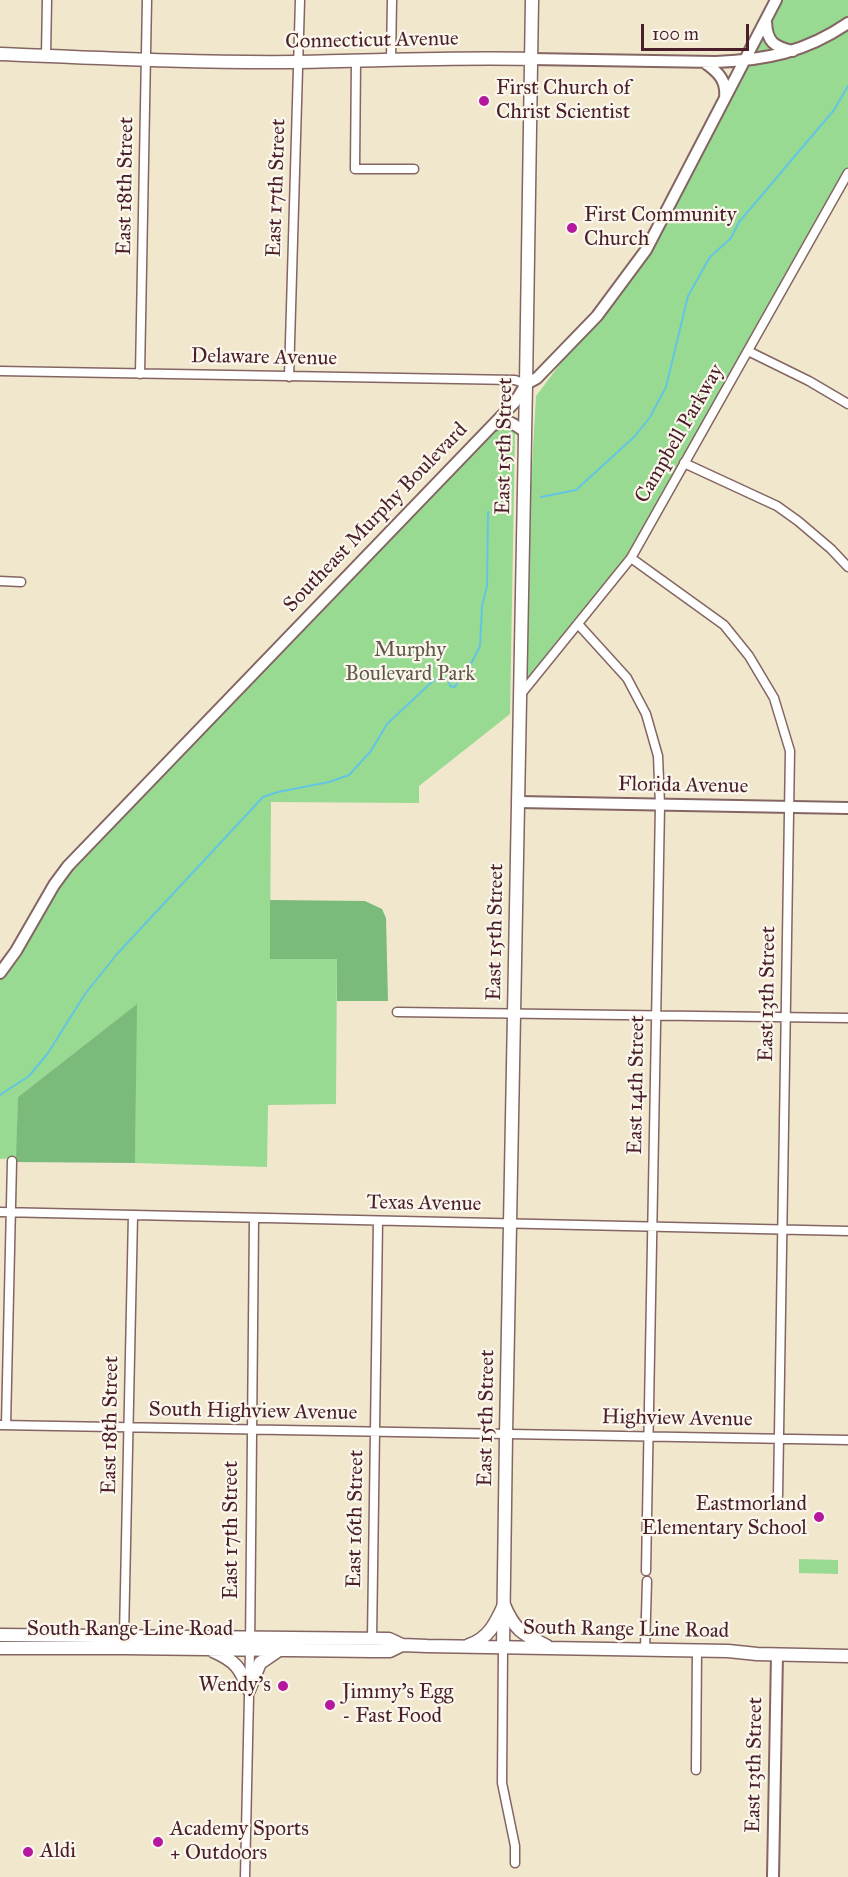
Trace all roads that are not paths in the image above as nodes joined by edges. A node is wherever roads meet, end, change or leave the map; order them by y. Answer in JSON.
{"nodes":[{"id":1,"x":47,"y":0,"type":"edge"},
{"id":2,"x":147,"y":0,"type":"edge"},
{"id":3,"x":300,"y":0,"type":"edge"},
{"id":4,"x":393,"y":0,"type":"edge"},
{"id":5,"x":531,"y":0,"type":"edge"},
{"id":6,"x":776,"y":0,"type":"edge"},
{"id":7,"x":765,"y":21,"type":"junction"},
{"id":8,"x":848,"y":23,"type":"edge"},
{"id":9,"x":793,"y":51,"type":"junction"},
{"id":10,"x":0,"y":54,"type":"edge"},
{"id":11,"x":46,"y":56,"type":"junction"},
{"id":12,"x":391,"y":59,"type":"junction"},
{"id":13,"x":530,"y":59,"type":"junction"},
{"id":14,"x":146,"y":60,"type":"junction"},
{"id":15,"x":356,"y":60,"type":"junction"},
{"id":16,"x":745,"y":61,"type":"junction"},
{"id":17,"x":298,"y":62,"type":"junction"},
{"id":18,"x":704,"y":62,"type":"junction"},
{"id":19,"x":725,"y":99,"type":"junction"},
{"id":20,"x":414,"y":169,"type":"dead end"},
{"id":21,"x":848,"y":173,"type":"edge"},
{"id":22,"x":748,"y":351,"type":"junction"},
{"id":23,"x":0,"y":370,"type":"edge"},
{"id":24,"x":140,"y":374,"type":"junction"},
{"id":25,"x":289,"y":377,"type":"junction"},
{"id":26,"x":526,"y":384,"type":"junction"},
{"id":27,"x":848,"y":404,"type":"edge"},
{"id":28,"x":491,"y":427,"type":"junction"},
{"id":29,"x":525,"y":432,"type":"junction"},
{"id":30,"x":684,"y":463,"type":"junction"},
{"id":31,"x":631,"y":558,"type":"junction"},
{"id":32,"x":848,"y":567,"type":"edge"},
{"id":33,"x":0,"y":581,"type":"edge"},
{"id":34,"x":21,"y":582,"type":"dead end"},
{"id":35,"x":578,"y":624,"type":"junction"},
{"id":36,"x":519,"y":696,"type":"junction"},
{"id":37,"x":518,"y":802,"type":"junction"},
{"id":38,"x":660,"y":805,"type":"junction"},
{"id":39,"x":791,"y":807,"type":"junction"},
{"id":40,"x":848,"y":808,"type":"edge"},
{"id":41,"x":0,"y":973,"type":"edge"},
{"id":42,"x":397,"y":1012,"type":"dead end"},
{"id":43,"x":514,"y":1013,"type":"junction"},
{"id":44,"x":656,"y":1015,"type":"junction"},
{"id":45,"x":787,"y":1017,"type":"junction"},
{"id":46,"x":848,"y":1018,"type":"edge"},
{"id":47,"x":12,"y":1161,"type":"dead end"},
{"id":48,"x":0,"y":1212,"type":"edge"},
{"id":49,"x":11,"y":1212,"type":"junction"},
{"id":50,"x":133,"y":1215,"type":"junction"},
{"id":51,"x":254,"y":1219,"type":"junction"},
{"id":52,"x":378,"y":1221,"type":"junction"},
{"id":53,"x":510,"y":1224,"type":"junction"},
{"id":54,"x":652,"y":1226,"type":"junction"},
{"id":55,"x":784,"y":1230,"type":"junction"},
{"id":56,"x":848,"y":1231,"type":"edge"},
{"id":57,"x":3,"y":1425,"type":"edge"},
{"id":58,"x":129,"y":1428,"type":"junction"},
{"id":59,"x":251,"y":1430,"type":"junction"},
{"id":60,"x":375,"y":1433,"type":"junction"},
{"id":61,"x":506,"y":1434,"type":"junction"},
{"id":62,"x":648,"y":1436,"type":"junction"},
{"id":63,"x":779,"y":1439,"type":"junction"},
{"id":64,"x":848,"y":1440,"type":"edge"},
{"id":65,"x":778,"y":1496,"type":"dead end"},
{"id":66,"x":646,"y":1571,"type":"dead end"},
{"id":67,"x":647,"y":1581,"type":"dead end"},
{"id":68,"x":504,"y":1605,"type":"junction"},
{"id":69,"x":0,"y":1635,"type":"edge"},
{"id":70,"x":124,"y":1636,"type":"junction"},
{"id":71,"x":250,"y":1637,"type":"junction"},
{"id":72,"x":372,"y":1639,"type":"junction"},
{"id":73,"x":402,"y":1645,"type":"junction"},
{"id":74,"x":465,"y":1647,"type":"junction"},
{"id":75,"x":503,"y":1647,"type":"junction"},
{"id":76,"x":0,"y":1648,"type":"edge"},
{"id":77,"x":551,"y":1648,"type":"junction"},
{"id":78,"x":207,"y":1649,"type":"junction"},
{"id":79,"x":645,"y":1649,"type":"junction"},
{"id":80,"x":250,"y":1650,"type":"junction"},
{"id":81,"x":279,"y":1650,"type":"junction"},
{"id":82,"x":697,"y":1650,"type":"junction"},
{"id":83,"x":777,"y":1654,"type":"junction"},
{"id":84,"x":848,"y":1656,"type":"edge"},
{"id":85,"x":249,"y":1690,"type":"junction"},
{"id":86,"x":696,"y":1770,"type":"dead end"},
{"id":87,"x":515,"y":1863,"type":"dead end"},
{"id":88,"x":245,"y":1877,"type":"edge"},
{"id":89,"x":773,"y":1877,"type":"edge"}],
"edges":[{"from":1,"to":11,"type":"street"},
{"from":2,"to":14,"type":"street","name":"East 18th Street"},
{"from":3,"to":17,"type":"street","name":"East 17th Street"},
{"from":4,"to":12,"type":"street"},
{"from":5,"to":13,"type":"main road","name":"East 15th Street"},
{"from":6,"to":7,"type":"street","name":"Southeast Murphy Boulevard"},
{"from":7,"to":9,"type":"street"},
{"from":7,"to":16,"type":"street","name":"Southeast Murphy Boulevard"},
{"from":8,"to":9,"type":"street","name":"Connecticut Avenue"},
{"from":9,"to":16,"type":"street","name":"Connecticut Avenue"},
{"from":10,"to":11,"type":"main road","name":"Connecticut Avenue"},
{"from":11,"to":14,"type":"main road","name":"Connecticut Avenue"},
{"from":12,"to":13,"type":"main road","name":"Connecticut Avenue"},
{"from":12,"to":15,"type":"main road","name":"Connecticut Avenue"},
{"from":13,"to":18,"type":"street","name":"Connecticut Avenue"},
{"from":13,"to":26,"type":"main road","name":"East 15th Street"},
{"from":14,"to":17,"type":"main road","name":"Connecticut Avenue"},
{"from":14,"to":24,"type":"street","name":"East 18th Street"},
{"from":15,"to":17,"type":"main road","name":"Connecticut Avenue"},
{"from":15,"to":20,"type":"street"},
{"from":16,"to":18,"type":"street","name":"Connecticut Avenue"},
{"from":16,"to":19,"type":"street","name":"Southeast Murphy Boulevard"},
{"from":17,"to":25,"type":"street","name":"East 17th Street"},
{"from":18,"to":19,"type":"street"},
{"from":19,"to":26,"type":"street","name":"Southeast Murphy Boulevard"},
{"from":21,"to":22,"type":"street","name":"Campbell Parkway"},
{"from":22,"to":27,"type":"street"},
{"from":22,"to":30,"type":"street","name":"Campbell Parkway"},
{"from":23,"to":24,"type":"street","name":"Delaware Avenue"},
{"from":24,"to":25,"type":"street","name":"Delaware Avenue"},
{"from":25,"to":26,"type":"street","name":"Delaware Avenue"},
{"from":26,"to":28,"type":"street","name":"Southeast Murphy Boulevard"},
{"from":26,"to":29,"type":"main road","name":"East 15th Street"},
{"from":28,"to":29,"type":"street"},
{"from":28,"to":41,"type":"street","name":"Southeast Murphy Boulevard"},
{"from":29,"to":36,"type":"main road","name":"East 15th Street"},
{"from":30,"to":31,"type":"street","name":"Campbell Parkway"},
{"from":30,"to":32,"type":"street"},
{"from":31,"to":35,"type":"street","name":"Campbell Parkway"},
{"from":31,"to":39,"type":"street","name":"East 13th Street"},
{"from":33,"to":34,"type":"street"},
{"from":35,"to":36,"type":"street","name":"Campbell Parkway"},
{"from":35,"to":38,"type":"street","name":"East 14th Street"},
{"from":36,"to":37,"type":"main road","name":"East 15th Street"},
{"from":37,"to":38,"type":"street","name":"Florida Avenue"},
{"from":37,"to":43,"type":"main road","name":"East 15th Street"},
{"from":38,"to":39,"type":"street","name":"Florida Avenue"},
{"from":38,"to":44,"type":"street","name":"East 14th Street"},
{"from":39,"to":40,"type":"street","name":"Florida Avenue"},
{"from":39,"to":45,"type":"street","name":"East 13th Street"},
{"from":42,"to":43,"type":"street"},
{"from":43,"to":44,"type":"street"},
{"from":43,"to":53,"type":"main road","name":"East 15th Street"},
{"from":44,"to":45,"type":"street"},
{"from":44,"to":54,"type":"street","name":"East 14th Street"},
{"from":45,"to":46,"type":"street"},
{"from":45,"to":55,"type":"street","name":"East 13th Street"},
{"from":47,"to":49,"type":"street"},
{"from":48,"to":49,"type":"street","name":"Texas Avenue"},
{"from":49,"to":50,"type":"street","name":"Texas Avenue"},
{"from":49,"to":57,"type":"street"},
{"from":50,"to":51,"type":"street","name":"Texas Avenue"},
{"from":50,"to":58,"type":"street","name":"East 18th Street"},
{"from":51,"to":52,"type":"street","name":"Texas Avenue"},
{"from":51,"to":59,"type":"street","name":"East 17th Street"},
{"from":52,"to":53,"type":"street","name":"Texas Avenue"},
{"from":52,"to":60,"type":"street","name":"East 16th Street"},
{"from":53,"to":54,"type":"street","name":"Texas Avenue"},
{"from":53,"to":61,"type":"main road","name":"East 15th Street"},
{"from":54,"to":55,"type":"street","name":"Texas Avenue"},
{"from":54,"to":62,"type":"street","name":"East 14th Street"},
{"from":55,"to":56,"type":"street","name":"Texas Avenue"},
{"from":55,"to":63,"type":"street","name":"East 13th Street"},
{"from":57,"to":58,"type":"street","name":"South Highview Avenue"},
{"from":58,"to":59,"type":"street","name":"South Highview Avenue"},
{"from":58,"to":70,"type":"street","name":"East 18th Street"},
{"from":59,"to":60,"type":"street","name":"South Highview Avenue"},
{"from":59,"to":71,"type":"street","name":"East 17th Street"},
{"from":60,"to":61,"type":"street","name":"South Highview Avenue"},
{"from":60,"to":72,"type":"street","name":"East 16th Street"},
{"from":61,"to":62,"type":"street","name":"Highview Avenue"},
{"from":61,"to":68,"type":"main road","name":"East 15th Street"},
{"from":62,"to":63,"type":"street","name":"Highview Avenue"},
{"from":62,"to":66,"type":"street","name":"East 14th Street"},
{"from":63,"to":64,"type":"street","name":"Highview Avenue"},
{"from":63,"to":65,"type":"street","name":"East 13th Street"},
{"from":67,"to":79,"type":"street"},
{"from":68,"to":74,"type":"main road"},
{"from":68,"to":75,"type":"main road","name":"East 15th Street"},
{"from":68,"to":77,"type":"main road"},
{"from":69,"to":70,"type":"main road","name":"South Range Line Road"},
{"from":70,"to":71,"type":"main road","name":"South Range Line Road"},
{"from":71,"to":72,"type":"main road","name":"South Range Line Road"},
{"from":71,"to":80,"type":"street","name":"East 17th Street"},
{"from":72,"to":73,"type":"main road","name":"South Range Line Road"},
{"from":73,"to":74,"type":"main road","name":"South Range Line Road"},
{"from":73,"to":81,"type":"main road","name":"South Range Line Road"},
{"from":74,"to":75,"type":"main road","name":"South Range Line Road"},
{"from":75,"to":77,"type":"main road","name":"South Range Line Road"},
{"from":75,"to":87,"type":"street","name":"East 15th Street"},
{"from":76,"to":78,"type":"main road","name":"South Range Line Road"},
{"from":77,"to":79,"type":"main road","name":"South Range Line Road"},
{"from":78,"to":80,"type":"main road","name":"South Range Line Road"},
{"from":78,"to":85,"type":"main road"},
{"from":79,"to":82,"type":"main road","name":"South Range Line Road"},
{"from":80,"to":81,"type":"main road","name":"South Range Line Road"},
{"from":80,"to":85,"type":"street","name":"East 17th Street"},
{"from":81,"to":85,"type":"main road"},
{"from":82,"to":83,"type":"main road","name":"South Range Line Road"},
{"from":82,"to":86,"type":"street"},
{"from":83,"to":84,"type":"main road","name":"South Range Line Road"},
{"from":83,"to":89,"type":"street","name":"East 13th Street"},
{"from":85,"to":88,"type":"street","name":"East 17th Street"}]}
